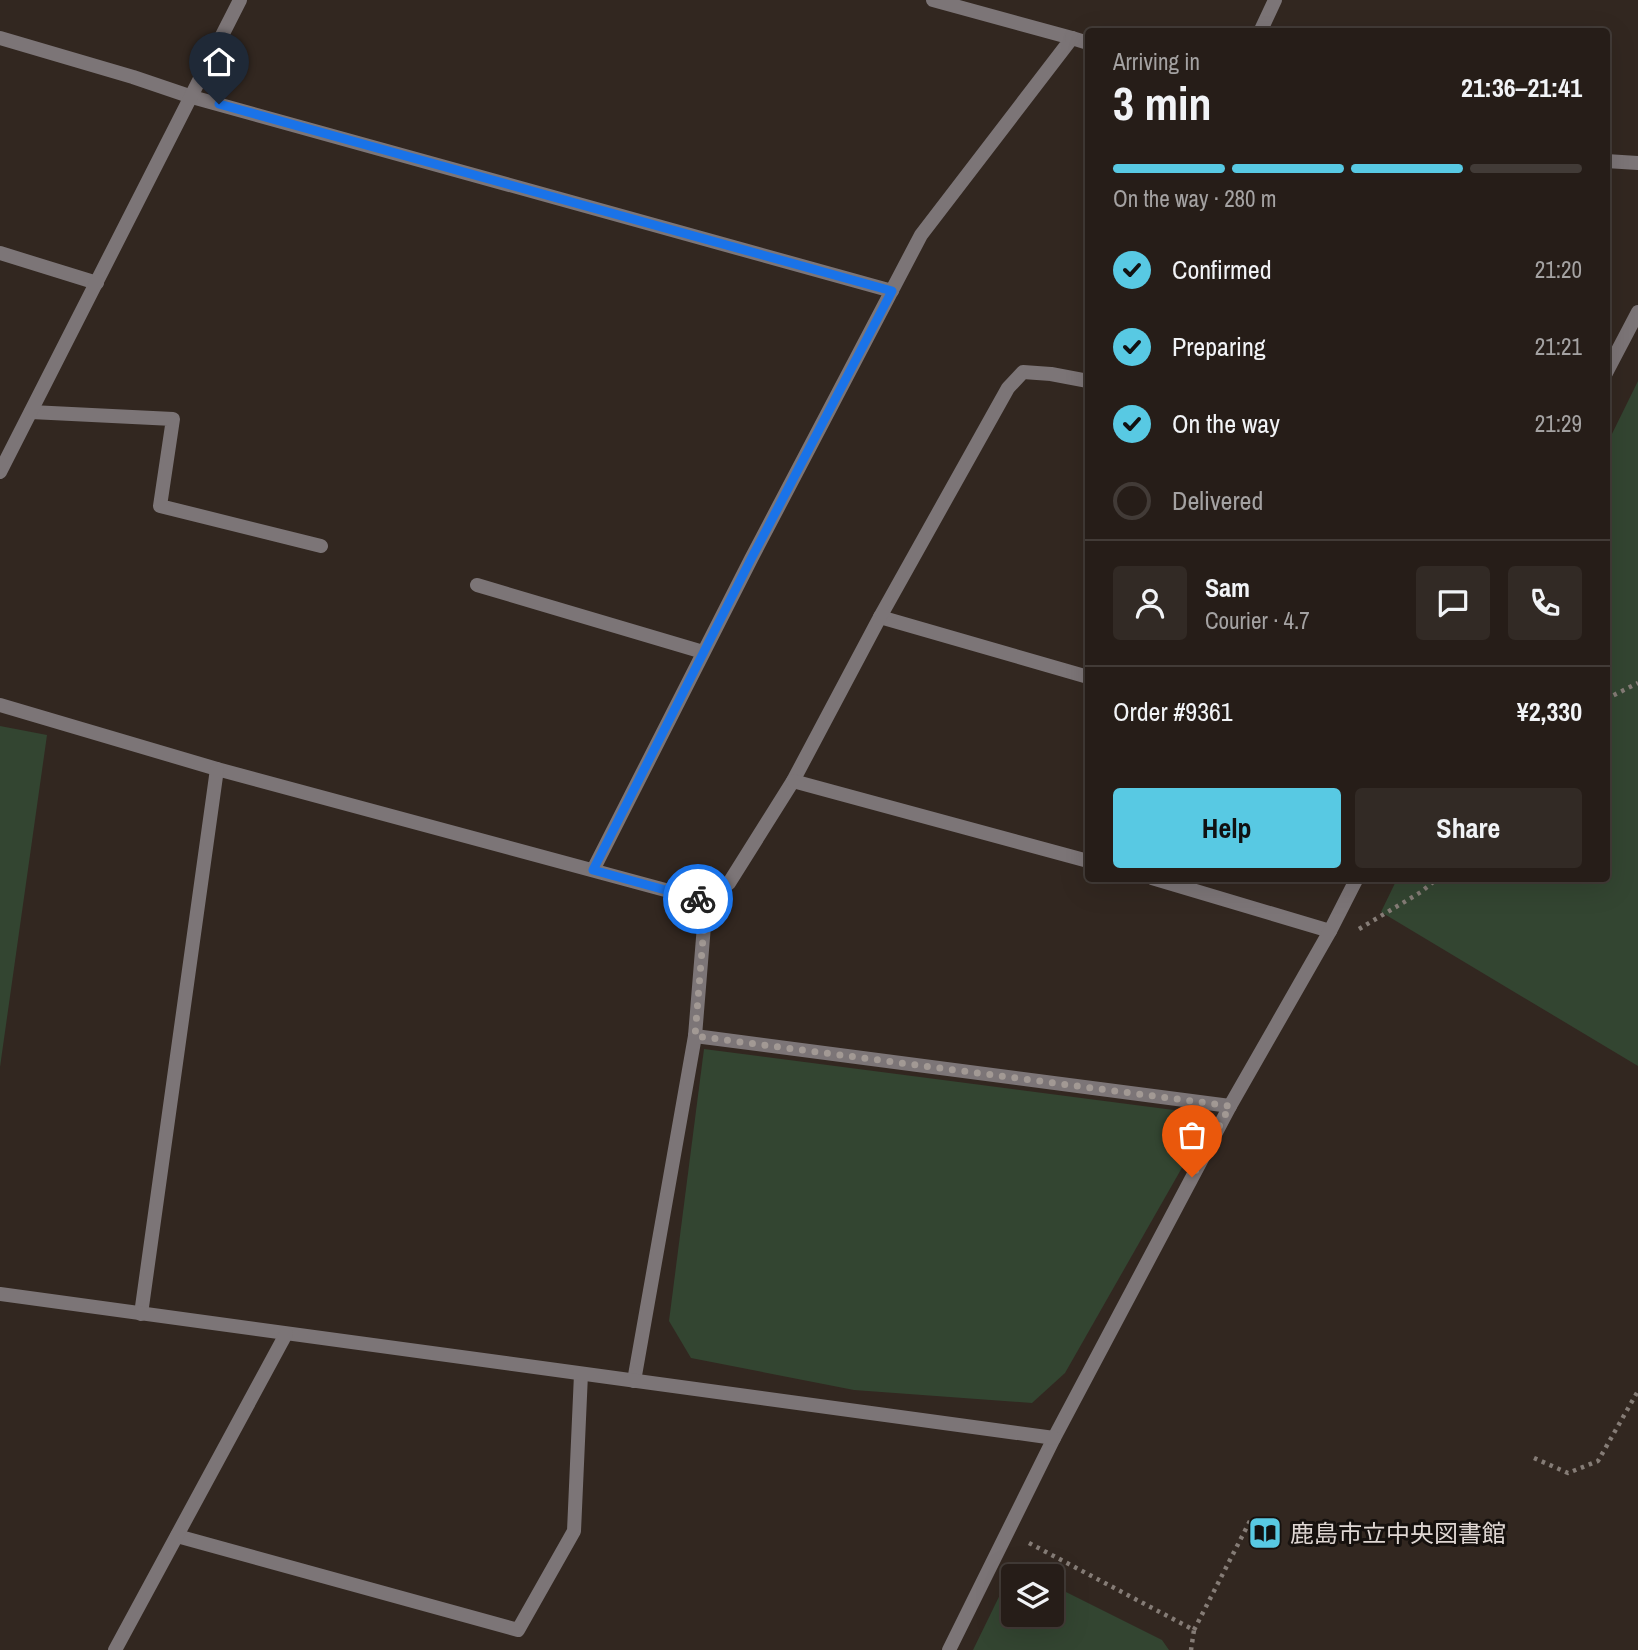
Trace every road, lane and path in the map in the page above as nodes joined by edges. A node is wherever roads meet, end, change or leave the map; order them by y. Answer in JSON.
{"nodes":[{"id":1,"x":240,"y":0,"type":"edge"},
{"id":2,"x":1275,"y":0,"type":"edge"},
{"id":3,"x":938,"y":1,"type":"edge"},
{"id":4,"x":1262,"y":28,"type":"edge"},
{"id":5,"x":0,"y":38,"type":"edge"},
{"id":6,"x":1072,"y":38,"type":"junction"},
{"id":7,"x":1085,"y":43,"type":"edge"},
{"id":8,"x":192,"y":97,"type":"junction"},
{"id":9,"x":1610,"y":160,"type":"edge"},
{"id":10,"x":1638,"y":163,"type":"edge"},
{"id":11,"x":0,"y":253,"type":"edge"},
{"id":12,"x":97,"y":283,"type":"junction"},
{"id":13,"x":892,"y":291,"type":"junction"},
{"id":14,"x":1638,"y":312,"type":"edge"},
{"id":15,"x":1610,"y":365,"type":"edge"},
{"id":16,"x":1085,"y":381,"type":"edge"},
{"id":17,"x":31,"y":412,"type":"junction"},
{"id":18,"x":1,"y":466,"type":"edge"},
{"id":19,"x":321,"y":546,"type":"dead end"},
{"id":20,"x":477,"y":585,"type":"dead end"},
{"id":21,"x":880,"y":617,"type":"junction"},
{"id":22,"x":703,"y":652,"type":"junction"},
{"id":23,"x":1085,"y":676,"type":"edge"},
{"id":24,"x":1638,"y":683,"type":"edge"},
{"id":25,"x":1610,"y":697,"type":"edge"},
{"id":26,"x":0,"y":705,"type":"edge"},
{"id":27,"x":217,"y":769,"type":"junction"},
{"id":28,"x":793,"y":781,"type":"junction"},
{"id":29,"x":1085,"y":860,"type":"edge"},
{"id":30,"x":593,"y":870,"type":"junction"},
{"id":31,"x":1165,"y":882,"type":"edge"},
{"id":32,"x":1355,"y":882,"type":"edge"},
{"id":33,"x":1433,"y":882,"type":"edge"},
{"id":34,"x":706,"y":901,"type":"junction"},
{"id":35,"x":1330,"y":931,"type":"junction"},
{"id":36,"x":1316,"y":955,"type":"junction"},
{"id":37,"x":695,"y":1036,"type":"junction"},
{"id":38,"x":1230,"y":1106,"type":"junction"},
{"id":39,"x":0,"y":1294,"type":"edge"},
{"id":40,"x":141,"y":1314,"type":"junction"},
{"id":41,"x":286,"y":1334,"type":"junction"},
{"id":42,"x":581,"y":1374,"type":"junction"},
{"id":43,"x":634,"y":1381,"type":"junction"},
{"id":44,"x":1638,"y":1391,"type":"edge"},
{"id":45,"x":1054,"y":1438,"type":"junction"},
{"id":46,"x":1534,"y":1458,"type":"dead end"},
{"id":47,"x":1252,"y":1517,"type":"dead end"},
{"id":48,"x":177,"y":1536,"type":"junction"},
{"id":49,"x":1022,"y":1540,"type":"dead end"},
{"id":50,"x":1194,"y":1630,"type":"junction"},
{"id":51,"x":115,"y":1650,"type":"edge"},
{"id":52,"x":948,"y":1650,"type":"edge"},
{"id":53,"x":1191,"y":1650,"type":"edge"}],
"edges":[{"from":1,"to":8,"type":"street"},
{"from":2,"to":4,"type":"street"},
{"from":3,"to":6,"type":"street"},
{"from":5,"to":8,"type":"street"},
{"from":6,"to":7,"type":"street"},
{"from":6,"to":13,"type":"street"},
{"from":8,"to":12,"type":"street"},
{"from":8,"to":13,"type":"street"},
{"from":9,"to":10,"type":"street"},
{"from":11,"to":12,"type":"street"},
{"from":12,"to":17,"type":"street"},
{"from":13,"to":22,"type":"street"},
{"from":14,"to":15,"type":"street"},
{"from":16,"to":21,"type":"street"},
{"from":17,"to":18,"type":"street"},
{"from":17,"to":19,"type":"street"},
{"from":20,"to":22,"type":"street"},
{"from":21,"to":23,"type":"street"},
{"from":21,"to":28,"type":"street"},
{"from":22,"to":30,"type":"street"},
{"from":24,"to":25,"type":"path"},
{"from":26,"to":27,"type":"street"},
{"from":27,"to":30,"type":"street"},
{"from":27,"to":40,"type":"street"},
{"from":28,"to":29,"type":"street"},
{"from":28,"to":34,"type":"street"},
{"from":30,"to":34,"type":"street"},
{"from":31,"to":35,"type":"street"},
{"from":32,"to":35,"type":"street"},
{"from":33,"to":36,"type":"path"},
{"from":34,"to":37,"type":"street"},
{"from":35,"to":36,"type":"street"},
{"from":36,"to":38,"type":"street"},
{"from":37,"to":38,"type":"street"},
{"from":37,"to":43,"type":"street"},
{"from":38,"to":45,"type":"street"},
{"from":39,"to":40,"type":"street"},
{"from":40,"to":41,"type":"street"},
{"from":41,"to":42,"type":"street"},
{"from":41,"to":48,"type":"street"},
{"from":42,"to":43,"type":"street"},
{"from":42,"to":48,"type":"street"},
{"from":43,"to":45,"type":"street"},
{"from":44,"to":46,"type":"path"},
{"from":45,"to":52,"type":"street"},
{"from":47,"to":50,"type":"path"},
{"from":48,"to":51,"type":"street"},
{"from":49,"to":50,"type":"path"},
{"from":50,"to":53,"type":"path"}]}
